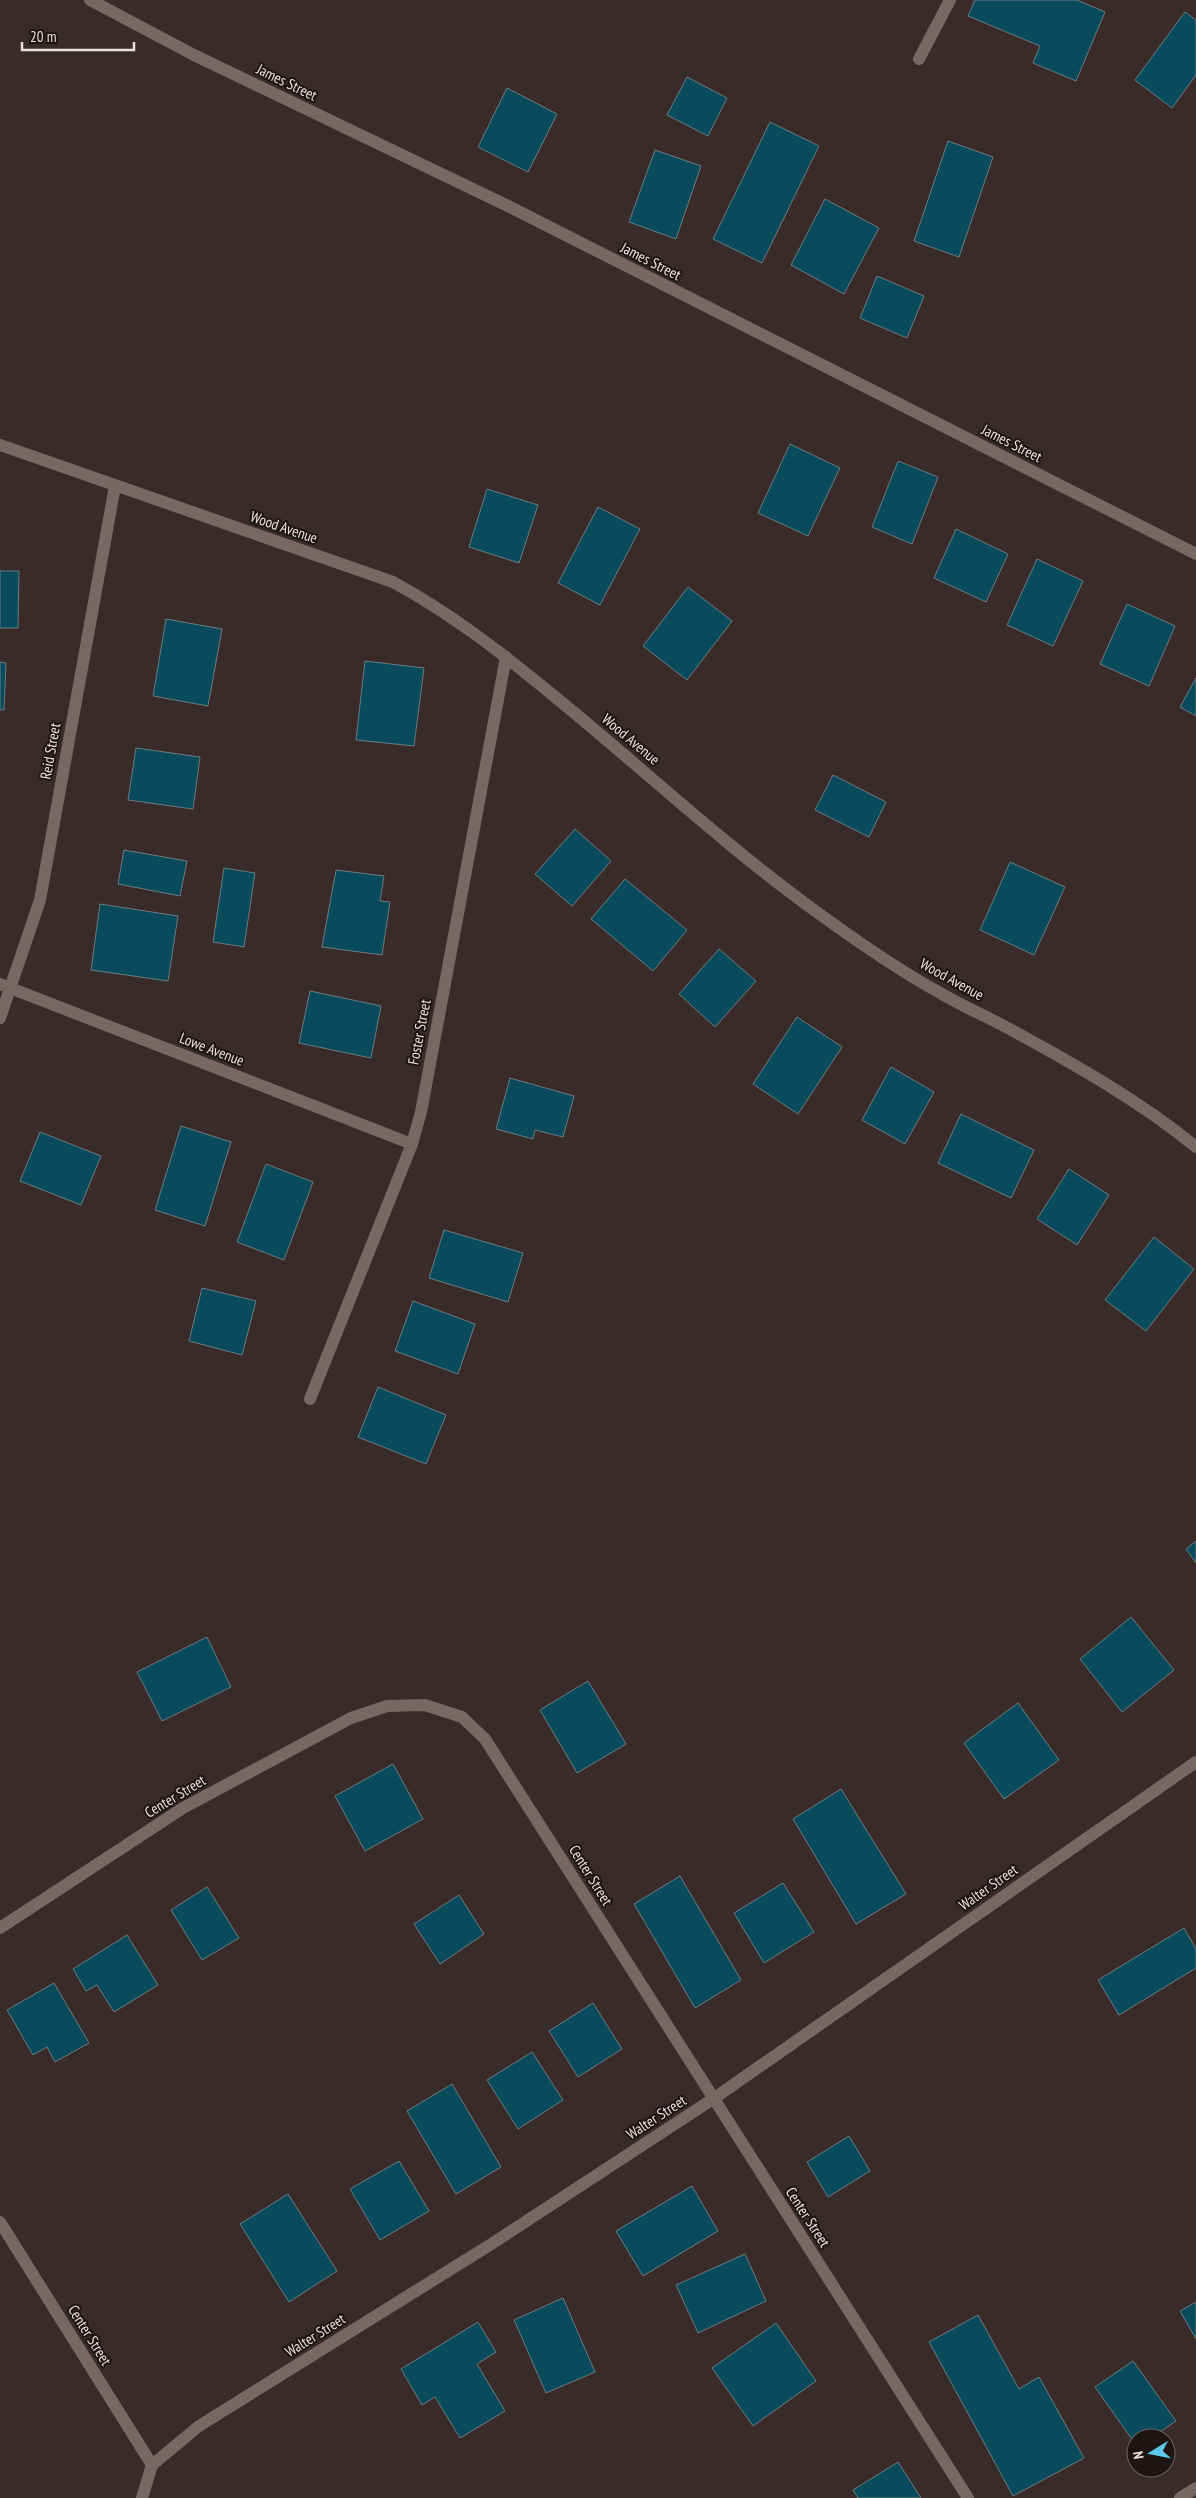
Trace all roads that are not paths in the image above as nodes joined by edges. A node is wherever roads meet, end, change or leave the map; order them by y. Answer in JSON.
{"nodes":[{"id":1,"x":90,"y":0,"type":"edge"},
{"id":2,"x":950,"y":0,"type":"edge"},
{"id":3,"x":919,"y":60,"type":"dead end"},
{"id":4,"x":0,"y":445,"type":"edge"},
{"id":5,"x":115,"y":486,"type":"junction"},
{"id":6,"x":1196,"y":554,"type":"edge"},
{"id":7,"x":506,"y":657,"type":"junction"},
{"id":8,"x":6,"y":986,"type":"edge"},
{"id":9,"x":0,"y":1018,"type":"edge"},
{"id":10,"x":412,"y":1144,"type":"junction"},
{"id":11,"x":1196,"y":1147,"type":"edge"},
{"id":12,"x":310,"y":1398,"type":"dead end"},
{"id":13,"x":1196,"y":1762,"type":"edge"},
{"id":14,"x":0,"y":1928,"type":"edge"},
{"id":15,"x":713,"y":2099,"type":"junction"},
{"id":16,"x":0,"y":2222,"type":"edge"},
{"id":17,"x":152,"y":2465,"type":"junction"},
{"id":18,"x":1196,"y":2488,"type":"edge"},
{"id":19,"x":142,"y":2498,"type":"edge"},
{"id":20,"x":968,"y":2498,"type":"edge"},
{"id":21,"x":1180,"y":2498,"type":"edge"}],
"edges":[{"from":1,"to":6,"type":"street","name":"James Street"},
{"from":2,"to":3,"type":"street"},
{"from":4,"to":5,"type":"street","name":"Wood Avenue"},
{"from":5,"to":7,"type":"street","name":"Wood Avenue"},
{"from":5,"to":8,"type":"street","name":"Reid Street"},
{"from":7,"to":10,"type":"street","name":"Foster Street"},
{"from":7,"to":11,"type":"street","name":"Wood Avenue"},
{"from":8,"to":9,"type":"street","name":"Reid Street"},
{"from":8,"to":10,"type":"street","name":"Lowe Avenue"},
{"from":10,"to":12,"type":"street","name":"Foster Street"},
{"from":13,"to":15,"type":"street","name":"Walter Street"},
{"from":14,"to":15,"type":"street","name":"Center Street"},
{"from":15,"to":17,"type":"street","name":"Walter Street"},
{"from":15,"to":20,"type":"street","name":"Center Street"},
{"from":16,"to":17,"type":"street","name":"Center Street"},
{"from":17,"to":19,"type":"street"},
{"from":18,"to":21,"type":"street"}]}
